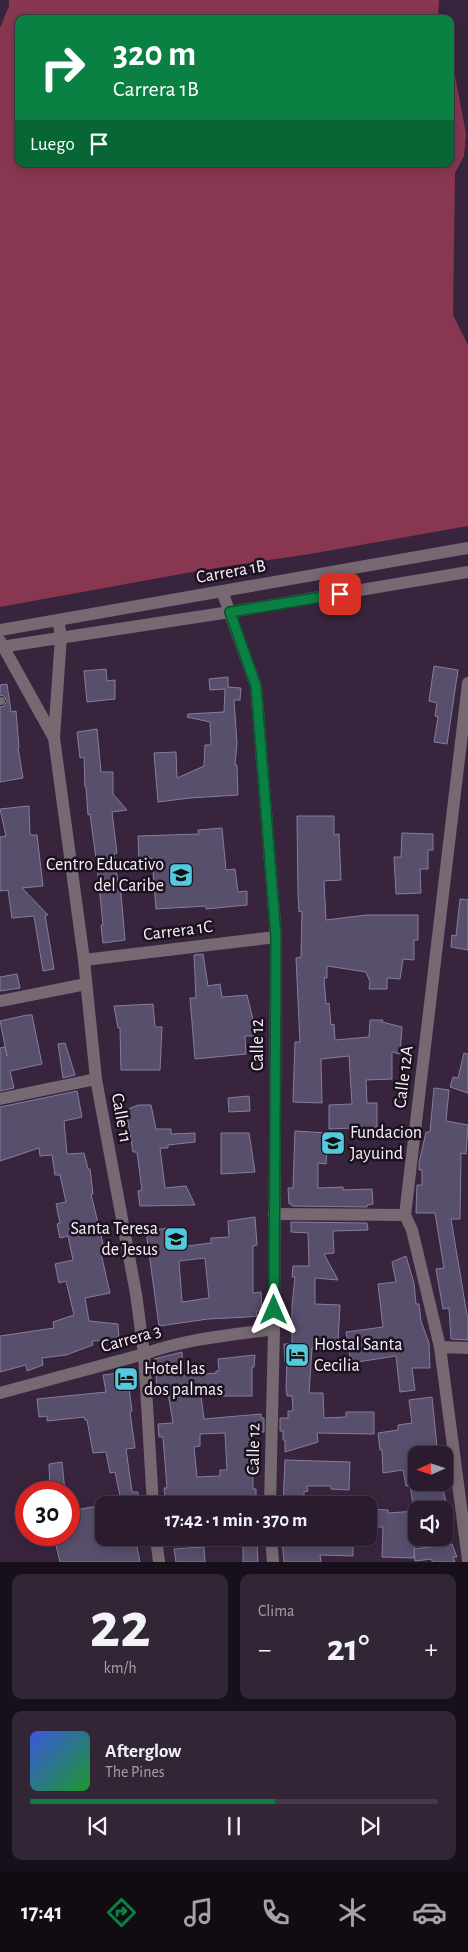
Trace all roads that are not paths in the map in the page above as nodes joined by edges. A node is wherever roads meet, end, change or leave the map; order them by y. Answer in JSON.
{"nodes":[{"id":1,"x":468,"y":548,"type":"edge"},
{"id":2,"x":468,"y":572,"type":"edge"},
{"id":3,"x":222,"y":591,"type":"junction"},
{"id":4,"x":230,"y":612,"type":"junction"},
{"id":5,"x":58,"y":620,"type":"junction"},
{"id":6,"x":0,"y":630,"type":"edge"},
{"id":7,"x":61,"y":636,"type":"junction"},
{"id":8,"x":1,"y":644,"type":"edge"},
{"id":9,"x":468,"y":683,"type":"edge"},
{"id":10,"x":54,"y":738,"type":"junction"},
{"id":11,"x":276,"y":937,"type":"junction"},
{"id":12,"x":84,"y":960,"type":"junction"},
{"id":13,"x":86,"y":984,"type":"junction"},
{"id":14,"x":0,"y":1001,"type":"edge"},
{"id":15,"x":96,"y":1079,"type":"junction"},
{"id":16,"x":0,"y":1099,"type":"edge"},
{"id":17,"x":274,"y":1214,"type":"junction"},
{"id":18,"x":405,"y":1215,"type":"junction"},
{"id":19,"x":274,"y":1329,"type":"junction"},
{"id":20,"x":440,"y":1347,"type":"junction"},
{"id":21,"x":468,"y":1348,"type":"edge"},
{"id":22,"x":144,"y":1354,"type":"junction"},
{"id":23,"x":0,"y":1393,"type":"edge"},
{"id":24,"x":152,"y":1496,"type":"edge"},
{"id":25,"x":270,"y":1496,"type":"edge"},
{"id":26,"x":157,"y":1546,"type":"edge"},
{"id":27,"x":272,"y":1546,"type":"edge"},
{"id":28,"x":468,"y":1560,"type":"edge"},
{"id":29,"x":159,"y":1562,"type":"edge"},
{"id":30,"x":273,"y":1562,"type":"edge"}],
"edges":[{"from":1,"to":3,"type":"street","name":"Carrera 1B"},
{"from":2,"to":4,"type":"street"},
{"from":3,"to":4,"type":"street","name":"Calle 12"},
{"from":3,"to":5,"type":"street","name":"Carrera 1B"},
{"from":4,"to":7,"type":"street"},
{"from":4,"to":11,"type":"street","name":"Calle 12"},
{"from":5,"to":6,"type":"street","name":"Carrera 1B"},
{"from":5,"to":7,"type":"street"},
{"from":7,"to":8,"type":"street"},
{"from":7,"to":10,"type":"street"},
{"from":8,"to":10,"type":"street"},
{"from":9,"to":18,"type":"street","name":"Calle 12A"},
{"from":10,"to":12,"type":"street","name":"Calle 11"},
{"from":11,"to":12,"type":"street","name":"Carrera 1C"},
{"from":11,"to":17,"type":"street","name":"Calle 12"},
{"from":12,"to":13,"type":"street","name":"Calle 11"},
{"from":13,"to":14,"type":"street"},
{"from":13,"to":15,"type":"street","name":"Calle 11"},
{"from":15,"to":16,"type":"street"},
{"from":15,"to":22,"type":"street","name":"Calle 11"},
{"from":17,"to":18,"type":"street"},
{"from":17,"to":19,"type":"street","name":"Calle 12"},
{"from":18,"to":20,"type":"street","name":"Calle 12A"},
{"from":19,"to":22,"type":"street","name":"Carrera 3"},
{"from":19,"to":25,"type":"street","name":"Calle 12"},
{"from":20,"to":21,"type":"street"},
{"from":20,"to":28,"type":"street","name":"Calle 12A"},
{"from":22,"to":23,"type":"street","name":"Carrera 3"},
{"from":22,"to":24,"type":"street","name":"Calle 11"},
{"from":26,"to":29,"type":"street"},
{"from":27,"to":30,"type":"street"}]}
